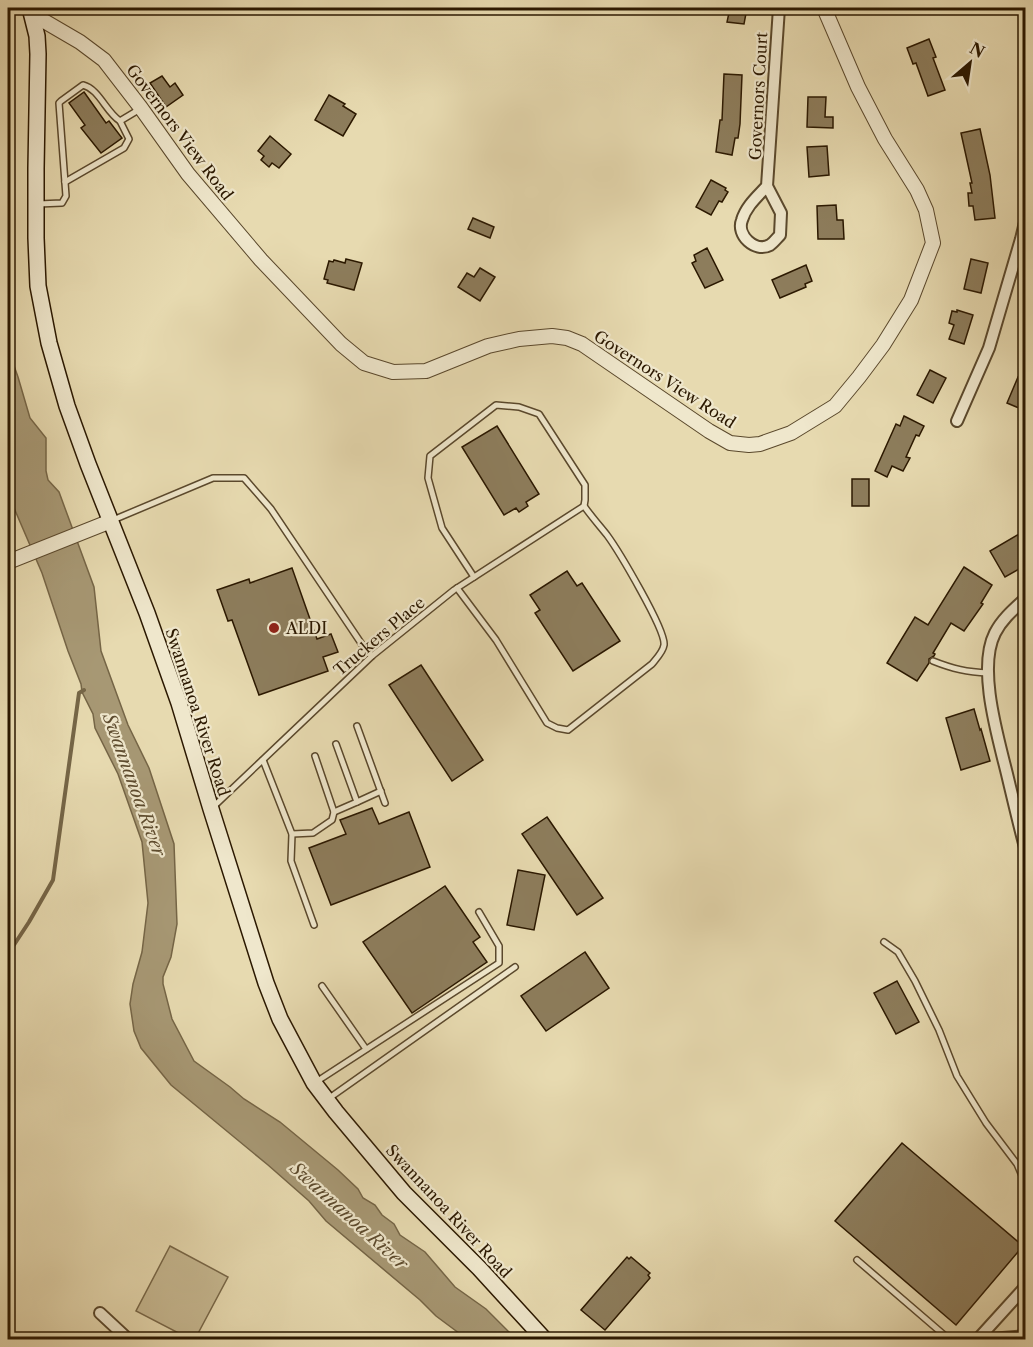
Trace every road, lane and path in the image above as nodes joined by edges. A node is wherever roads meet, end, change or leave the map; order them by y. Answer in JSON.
{"nodes":[{"id":1,"x":779,"y":8,"type":"edge"},
{"id":2,"x":824,"y":8,"type":"edge"},
{"id":3,"x":31,"y":11,"type":"edge"},
{"id":4,"x":141,"y":108,"type":"junction"},
{"id":5,"x":120,"y":121,"type":"junction"},
{"id":6,"x":65,"y":182,"type":"junction"},
{"id":7,"x":767,"y":186,"type":"junction"},
{"id":8,"x":36,"y":204,"type":"junction"},
{"id":9,"x":1026,"y":218,"type":"edge"},
{"id":10,"x":957,"y":421,"type":"dead end"},
{"id":11,"x":584,"y":506,"type":"junction"},
{"id":12,"x":111,"y":521,"type":"junction"},
{"id":13,"x":8,"y":562,"type":"edge"},
{"id":14,"x":474,"y":578,"type":"junction"},
{"id":15,"x":458,"y":588,"type":"junction"},
{"id":16,"x":1026,"y":598,"type":"edge"},
{"id":17,"x":372,"y":656,"type":"junction"},
{"id":18,"x":933,"y":661,"type":"dead end"},
{"id":19,"x":988,"y":673,"type":"junction"},
{"id":20,"x":357,"y":726,"type":"dead end"},
{"id":21,"x":336,"y":744,"type":"dead end"},
{"id":22,"x":315,"y":756,"type":"dead end"},
{"id":23,"x":263,"y":760,"type":"junction"},
{"id":24,"x":381,"y":791,"type":"junction"},
{"id":25,"x":357,"y":802,"type":"junction"},
{"id":26,"x":385,"y":803,"type":"dead end"},
{"id":27,"x":211,"y":809,"type":"junction"},
{"id":28,"x":334,"y":812,"type":"junction"},
{"id":29,"x":292,"y":834,"type":"junction"},
{"id":30,"x":1026,"y":850,"type":"edge"},
{"id":31,"x":480,"y":912,"type":"dead end"},
{"id":32,"x":314,"y":925,"type":"dead end"},
{"id":33,"x":884,"y":942,"type":"dead end"},
{"id":34,"x":515,"y":967,"type":"dead end"},
{"id":35,"x":322,"y":986,"type":"dead end"},
{"id":36,"x":366,"y":1049,"type":"junction"},
{"id":37,"x":314,"y":1083,"type":"junction"},
{"id":38,"x":327,"y":1100,"type":"junction"},
{"id":39,"x":1026,"y":1185,"type":"edge"},
{"id":40,"x":857,"y":1260,"type":"dead end"},
{"id":41,"x":1026,"y":1286,"type":"edge"},
{"id":42,"x":100,"y":1313,"type":"dead end"},
{"id":43,"x":1026,"y":1336,"type":"edge"},
{"id":44,"x":129,"y":1340,"type":"edge"},
{"id":45,"x":545,"y":1340,"type":"edge"},
{"id":46,"x":950,"y":1340,"type":"edge"},
{"id":47,"x":978,"y":1340,"type":"edge"}],
"edges":[{"from":1,"to":7,"type":"street","name":"Governors Court"},
{"from":2,"to":4,"type":"street","name":"Governors View Road"},
{"from":3,"to":4,"type":"street","name":"Governors View Road"},
{"from":3,"to":8,"type":"main road","name":"Swannanoa River Road"},
{"from":4,"to":5,"type":"lane"},
{"from":5,"to":6,"type":"lane"},
{"from":5,"to":6,"type":"lane"},
{"from":6,"to":8,"type":"lane"},
{"from":7,"to":7,"type":"street"},
{"from":8,"to":12,"type":"main road","name":"Swannanoa River Road"},
{"from":9,"to":10,"type":"street"},
{"from":11,"to":14,"type":"lane","name":"Truckers Place"},
{"from":11,"to":14,"type":"lane"},
{"from":11,"to":15,"type":"lane"},
{"from":12,"to":13,"type":"street"},
{"from":12,"to":17,"type":"lane"},
{"from":12,"to":27,"type":"main road","name":"Swannanoa River Road"},
{"from":14,"to":15,"type":"lane","name":"Truckers Place"},
{"from":15,"to":17,"type":"lane","name":"Truckers Place"},
{"from":16,"to":19,"type":"street"},
{"from":17,"to":23,"type":"lane","name":"Truckers Place"},
{"from":18,"to":19,"type":"lane"},
{"from":19,"to":30,"type":"street"},
{"from":20,"to":24,"type":"lane"},
{"from":21,"to":25,"type":"lane"},
{"from":22,"to":28,"type":"lane"},
{"from":23,"to":27,"type":"lane","name":"Truckers Place"},
{"from":23,"to":29,"type":"lane"},
{"from":24,"to":25,"type":"lane"},
{"from":24,"to":26,"type":"lane"},
{"from":25,"to":28,"type":"lane"},
{"from":27,"to":37,"type":"main road","name":"Swannanoa River Road"},
{"from":28,"to":29,"type":"lane"},
{"from":29,"to":32,"type":"lane"},
{"from":31,"to":36,"type":"lane"},
{"from":33,"to":39,"type":"lane"},
{"from":34,"to":38,"type":"lane"},
{"from":35,"to":36,"type":"lane"},
{"from":36,"to":37,"type":"lane"},
{"from":37,"to":38,"type":"main road","name":"Swannanoa River Road"},
{"from":38,"to":45,"type":"main road","name":"Swannanoa River Road"},
{"from":40,"to":46,"type":"lane"},
{"from":41,"to":47,"type":"street"},
{"from":42,"to":44,"type":"street"},
{"from":43,"to":47,"type":"street"}]}
